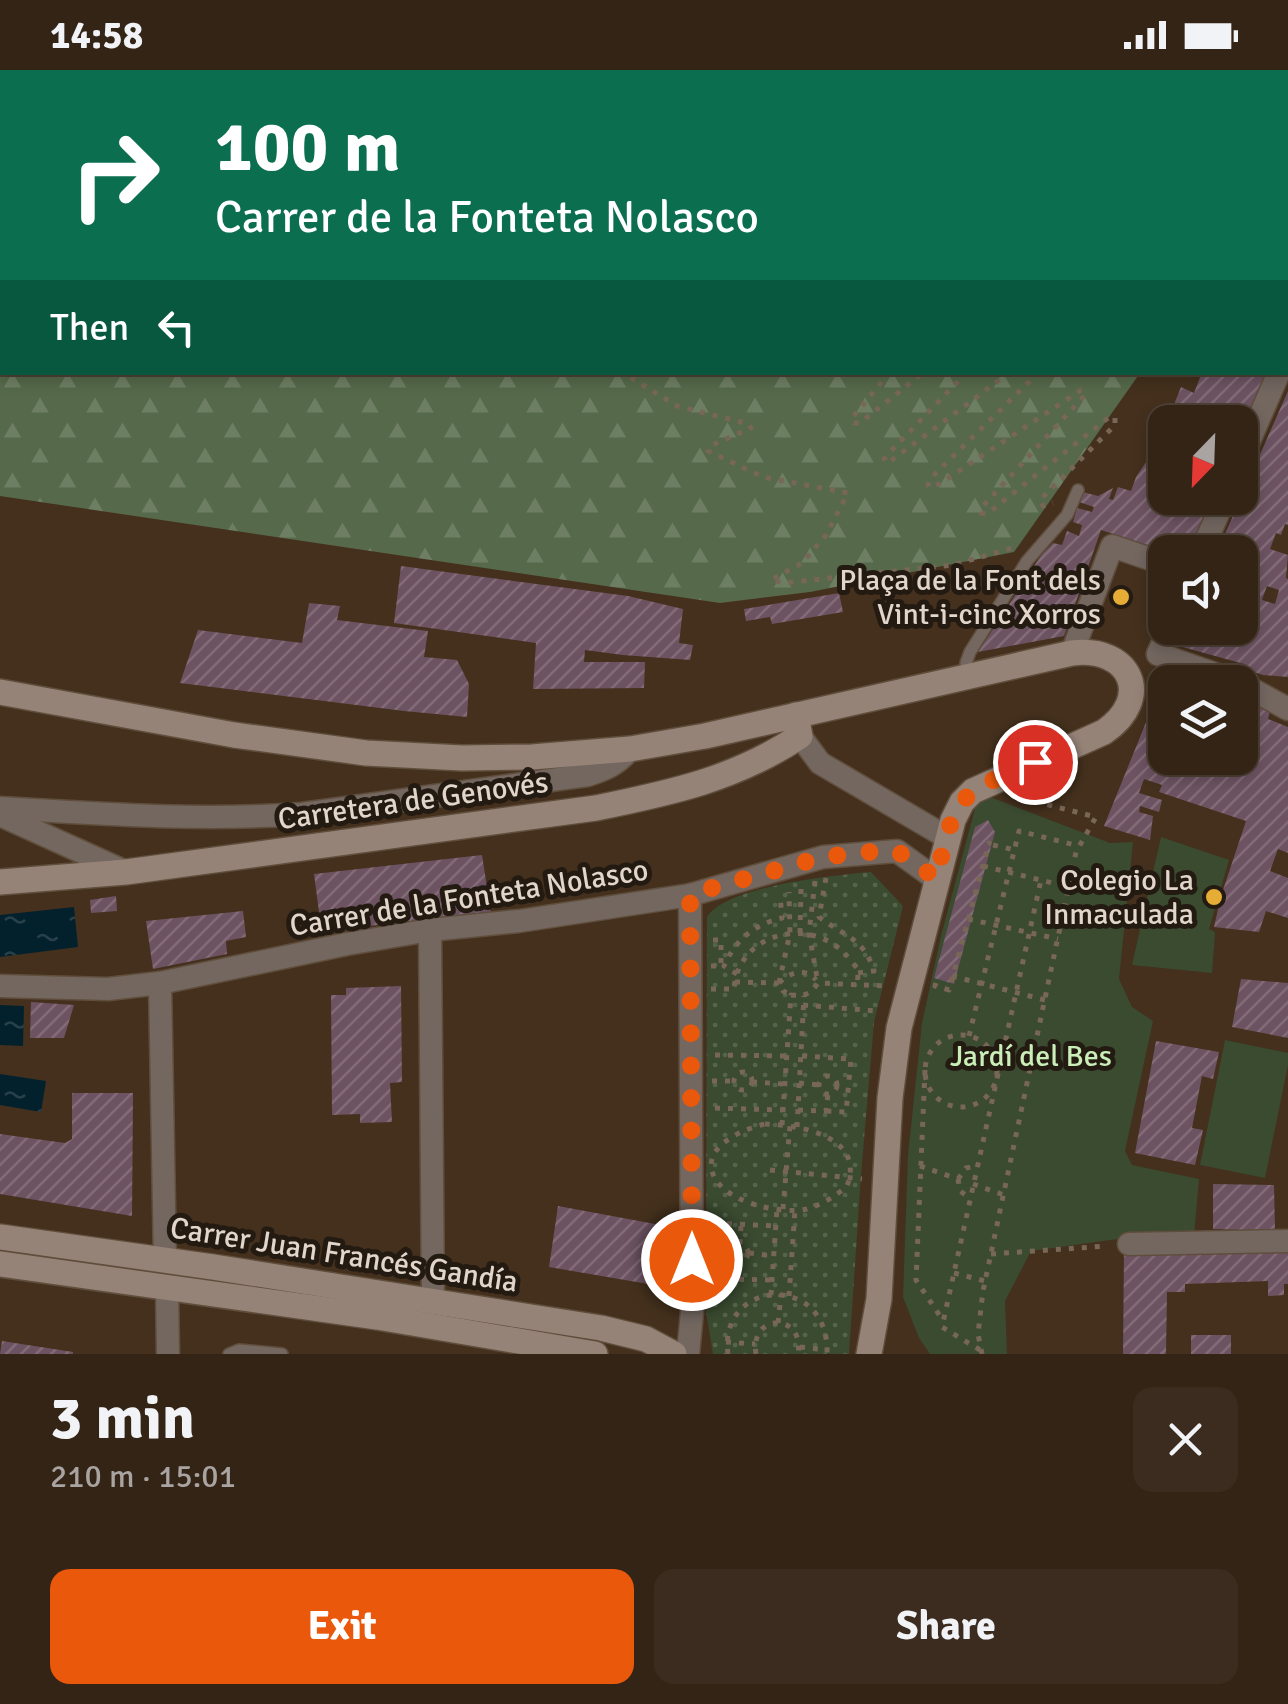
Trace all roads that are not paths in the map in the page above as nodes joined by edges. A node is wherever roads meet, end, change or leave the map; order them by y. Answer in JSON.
{"nodes":[{"id":1,"x":1278,"y":375,"type":"edge"},
{"id":2,"x":1258,"y":420,"type":"edge"},
{"id":3,"x":1078,"y":490,"type":"road end"},
{"id":4,"x":1148,"y":558,"type":"edge"},
{"id":5,"x":1162,"y":645,"type":"edge"},
{"id":6,"x":1072,"y":653,"type":"junction"},
{"id":7,"x":1158,"y":654,"type":"junction"},
{"id":8,"x":1188,"y":665,"type":"edge"},
{"id":9,"x":1127,"y":674,"type":"junction"},
{"id":10,"x":967,"y":678,"type":"junction"},
{"id":11,"x":1258,"y":685,"type":"edge"},
{"id":12,"x":1288,"y":687,"type":"edge"},
{"id":13,"x":0,"y":692,"type":"edge"},
{"id":14,"x":1258,"y":693,"type":"edge"},
{"id":15,"x":1288,"y":709,"type":"edge"},
{"id":16,"x":798,"y":726,"type":"junction"},
{"id":17,"x":630,"y":749,"type":"junction"},
{"id":18,"x":0,"y":812,"type":"edge"},
{"id":19,"x":948,"y":838,"type":"junction"},
{"id":20,"x":126,"y":872,"type":"junction"},
{"id":21,"x":936,"y":878,"type":"junction"},
{"id":22,"x":0,"y":882,"type":"edge"},
{"id":23,"x":690,"y":894,"type":"junction"},
{"id":24,"x":430,"y":930,"type":"junction"},
{"id":25,"x":160,"y":983,"type":"junction"},
{"id":26,"x":0,"y":986,"type":"edge"},
{"id":27,"x":0,"y":1237,"type":"edge"},
{"id":28,"x":1288,"y":1241,"type":"edge"},
{"id":29,"x":1129,"y":1244,"type":"road end"},
{"id":30,"x":166,"y":1260,"type":"junction"},
{"id":31,"x":0,"y":1264,"type":"edge"},
{"id":32,"x":167,"y":1288,"type":"junction"},
{"id":33,"x":879,"y":1299,"type":"junction"},
{"id":34,"x":433,"y":1300,"type":"junction"},
{"id":35,"x":168,"y":1354,"type":"edge"},
{"id":36,"x":229,"y":1354,"type":"edge"},
{"id":37,"x":282,"y":1354,"type":"edge"},
{"id":38,"x":595,"y":1354,"type":"edge"},
{"id":39,"x":674,"y":1354,"type":"edge"},
{"id":40,"x":688,"y":1354,"type":"edge"},
{"id":41,"x":869,"y":1354,"type":"edge"},
{"id":42,"x":886,"y":1354,"type":"edge"}],
"edges":[{"from":1,"to":2,"type":"street"},
{"from":3,"to":10,"type":"lane"},
{"from":4,"to":6,"type":"street"},
{"from":5,"to":7,"type":"street"},
{"from":6,"to":9,"type":"main road"},
{"from":6,"to":10,"type":"main road"},
{"from":7,"to":8,"type":"street"},
{"from":7,"to":9,"type":"street"},
{"from":9,"to":19,"type":"main road"},
{"from":10,"to":16,"type":"main road"},
{"from":11,"to":12,"type":"street"},
{"from":13,"to":17,"type":"main road"},
{"from":14,"to":15,"type":"street"},
{"from":16,"to":17,"type":"main road"},
{"from":16,"to":19,"type":"street"},
{"from":16,"to":20,"type":"main road","name":"Carretera de Genovés"},
{"from":17,"to":18,"type":"street"},
{"from":18,"to":20,"type":"street"},
{"from":19,"to":21,"type":"main road"},
{"from":20,"to":22,"type":"main road","name":"Carretera de Genovés"},
{"from":21,"to":23,"type":"street","name":"Carrer de la Fonteta Nolasco"},
{"from":21,"to":33,"type":"main road"},
{"from":23,"to":24,"type":"street","name":"Carrer de la Fonteta Nolasco"},
{"from":23,"to":40,"type":"street"},
{"from":24,"to":25,"type":"street","name":"Carrer de la Fonteta Nolasco"},
{"from":24,"to":34,"type":"street"},
{"from":25,"to":26,"type":"street","name":"Carrer de la Fonteta Nolasco"},
{"from":25,"to":30,"type":"street"},
{"from":27,"to":30,"type":"main road","name":"Carrer Juan Francés Gandía"},
{"from":28,"to":29,"type":"street"},
{"from":30,"to":34,"type":"main road","name":"Carrer Juan Francés Gandía"},
{"from":31,"to":32,"type":"main road","name":"Carrer Juan Francés Gandía"},
{"from":32,"to":35,"type":"street"},
{"from":32,"to":38,"type":"main road","name":"Carrer Juan Francés Gandía"},
{"from":33,"to":41,"type":"main road"},
{"from":33,"to":42,"type":"main road"},
{"from":34,"to":39,"type":"main road","name":"Carrer Juan Francés Gandía"},
{"from":36,"to":37,"type":"lane"}]}
